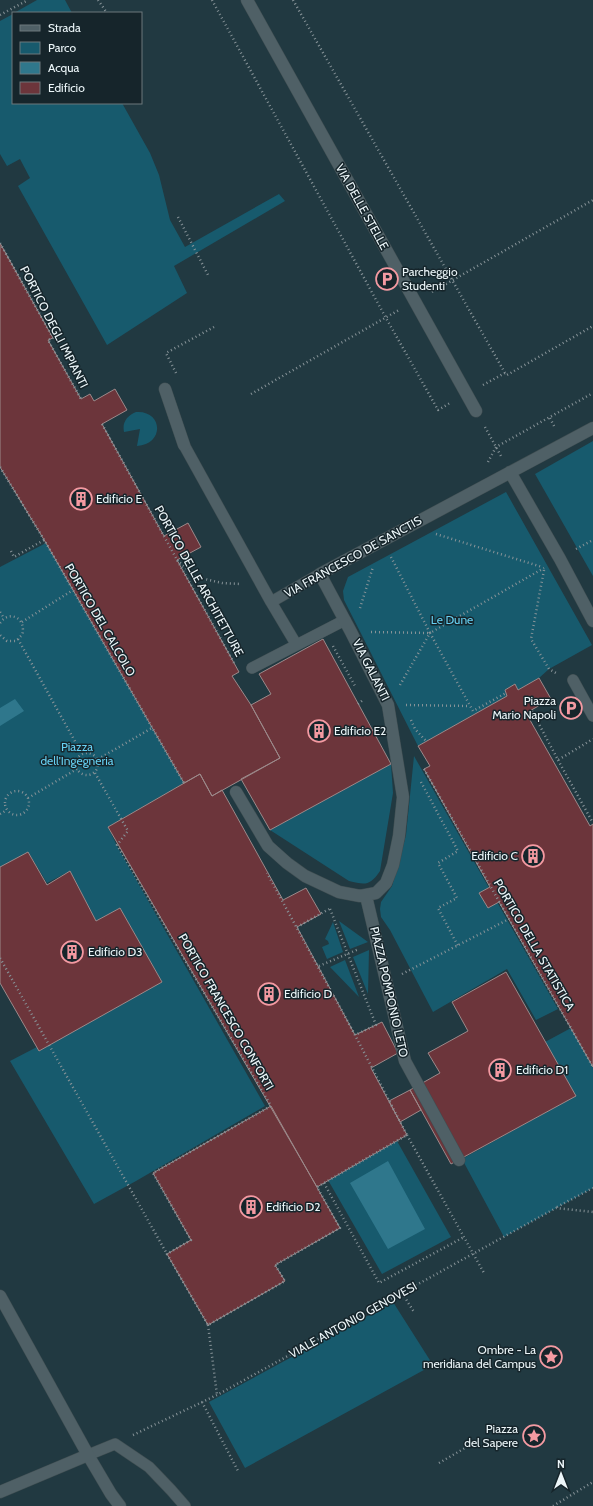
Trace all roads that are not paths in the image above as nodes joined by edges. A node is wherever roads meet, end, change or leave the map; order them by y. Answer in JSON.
{"nodes":[{"id":1,"x":247,"y":0,"type":"edge"},
{"id":2,"x":166,"y":389,"type":"road end"},
{"id":3,"x":476,"y":411,"type":"road end"},
{"id":4,"x":593,"y":428,"type":"edge"},
{"id":5,"x":184,"y":445,"type":"joint"},
{"id":6,"x":510,"y":472,"type":"junction"},
{"id":7,"x":320,"y":574,"type":"junction"},
{"id":8,"x":271,"y":602,"type":"junction"},
{"id":9,"x":344,"y":620,"type":"junction"},
{"id":10,"x":593,"y":621,"type":"edge"},
{"id":11,"x":296,"y":644,"type":"junction"},
{"id":12,"x":252,"y":668,"type":"road end"},
{"id":13,"x":573,"y":680,"type":"road end"},
{"id":14,"x":593,"y":716,"type":"edge"},
{"id":15,"x":236,"y":792,"type":"dead end"},
{"id":16,"x":366,"y":896,"type":"junction"},
{"id":17,"x":459,"y":1160,"type":"dead end"},
{"id":18,"x":0,"y":1296,"type":"edge"},
{"id":19,"x":88,"y":1455,"type":"junction"},
{"id":20,"x":0,"y":1492,"type":"edge"},
{"id":21,"x":120,"y":1506,"type":"edge"},
{"id":22,"x":185,"y":1506,"type":"edge"}],
"edges":[{"from":1,"to":3,"type":"street","name":"VIA DELLE STELLE"},
{"from":2,"to":5,"type":"street"},
{"from":4,"to":6,"type":"street","name":"VIA FRANCESCO DE SANCTIS"},
{"from":5,"to":8,"type":"lane","name":"VIA FRANCESCO DE SANCTIS"},
{"from":6,"to":7,"type":"street","name":"VIA FRANCESCO DE SANCTIS"},
{"from":6,"to":10,"type":"street"},
{"from":7,"to":8,"type":"lane","name":"VIA FRANCESCO DE SANCTIS"},
{"from":7,"to":9,"type":"street","name":"VIA GALANTI"},
{"from":8,"to":11,"type":"lane"},
{"from":9,"to":11,"type":"lane"},
{"from":9,"to":16,"type":"street","name":"VIA GALANTI"},
{"from":11,"to":12,"type":"lane"},
{"from":13,"to":14,"type":"lane"},
{"from":15,"to":16,"type":"street"},
{"from":16,"to":17,"type":"street","name":"PIAZZA POMPONIO LETO"},
{"from":18,"to":19,"type":"street"},
{"from":19,"to":20,"type":"street"},
{"from":19,"to":21,"type":"street"},
{"from":19,"to":22,"type":"lane"}]}
